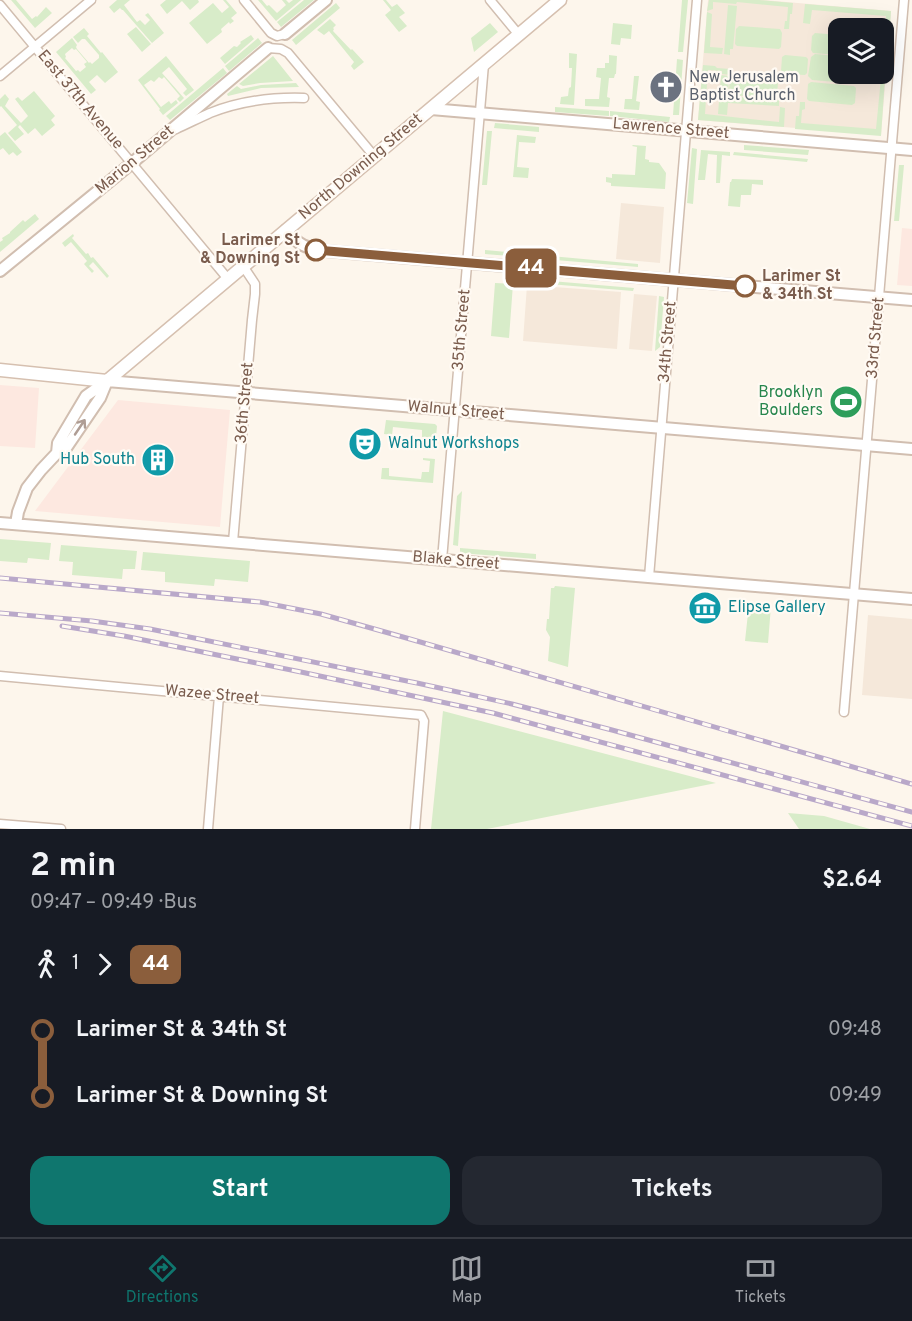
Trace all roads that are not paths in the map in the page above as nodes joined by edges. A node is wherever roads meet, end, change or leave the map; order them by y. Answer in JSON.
{"nodes":[{"id":1,"x":92,"y":0,"type":"edge"},
{"id":2,"x":244,"y":0,"type":"edge"},
{"id":3,"x":326,"y":0,"type":"edge"},
{"id":4,"x":490,"y":0,"type":"edge"},
{"id":5,"x":560,"y":0,"type":"edge"},
{"id":6,"x":697,"y":0,"type":"edge"},
{"id":7,"x":904,"y":0,"type":"edge"},
{"id":8,"x":0,"y":5,"type":"edge"},
{"id":9,"x":285,"y":34,"type":"joint"},
{"id":10,"x":519,"y":35,"type":"junction"},
{"id":11,"x":35,"y":47,"type":"junction"},
{"id":12,"x":268,"y":48,"type":"joint"},
{"id":13,"x":484,"y":64,"type":"junction"},
{"id":14,"x":0,"y":76,"type":"edge"},
{"id":15,"x":304,"y":98,"type":"dead end"},
{"id":16,"x":431,"y":109,"type":"junction"},
{"id":17,"x":480,"y":113,"type":"junction"},
{"id":18,"x":686,"y":130,"type":"junction"},
{"id":19,"x":165,"y":135,"type":"junction"},
{"id":20,"x":892,"y":148,"type":"junction"},
{"id":21,"x":912,"y":150,"type":"edge"},
{"id":22,"x":374,"y":156,"type":"junction"},
{"id":23,"x":132,"y":163,"type":"junction"},
{"id":24,"x":286,"y":230,"type":"junction"},
{"id":25,"x":467,"y":263,"type":"junction"},
{"id":26,"x":243,"y":266,"type":"junction"},
{"id":27,"x":0,"y":271,"type":"edge"},
{"id":28,"x":228,"y":279,"type":"junction"},
{"id":29,"x":673,"y":280,"type":"junction"},
{"id":30,"x":879,"y":297,"type":"junction"},
{"id":31,"x":912,"y":300,"type":"edge"},
{"id":32,"x":0,"y":370,"type":"edge"},
{"id":33,"x":107,"y":381,"type":"junction"},
{"id":34,"x":246,"y":393,"type":"junction"},
{"id":35,"x":455,"y":410,"type":"junction"},
{"id":36,"x":661,"y":428,"type":"junction"},
{"id":37,"x":867,"y":445,"type":"junction"},
{"id":38,"x":912,"y":449,"type":"edge"},
{"id":39,"x":0,"y":523,"type":"edge"},
{"id":40,"x":16,"y":524,"type":"junction"},
{"id":41,"x":233,"y":543,"type":"junction"},
{"id":42,"x":442,"y":560,"type":"junction"},
{"id":43,"x":649,"y":577,"type":"junction"},
{"id":44,"x":855,"y":595,"type":"junction"},
{"id":45,"x":912,"y":599,"type":"edge"},
{"id":46,"x":0,"y":676,"type":"edge"},
{"id":47,"x":219,"y":696,"type":"junction"},
{"id":48,"x":844,"y":712,"type":"dead end"},
{"id":49,"x":0,"y":824,"type":"edge"},
{"id":50,"x":61,"y":829,"type":"edge"},
{"id":51,"x":208,"y":829,"type":"edge"},
{"id":52,"x":415,"y":829,"type":"edge"}],
"edges":[{"from":1,"to":11,"type":"street"},
{"from":2,"to":9,"type":"street"},
{"from":3,"to":9,"type":"street"},
{"from":4,"to":10,"type":"street"},
{"from":5,"to":10,"type":"main road","name":"North Downing Street"},
{"from":6,"to":18,"type":"street","name":"34th Street"},
{"from":7,"to":20,"type":"street","name":"33rd Street"},
{"from":8,"to":11,"type":"street","name":"East 37th Avenue"},
{"from":10,"to":13,"type":"main road","name":"North Downing Street"},
{"from":11,"to":14,"type":"street"},
{"from":11,"to":23,"type":"street","name":"East 37th Avenue"},
{"from":12,"to":19,"type":"street","name":"Marion Street"},
{"from":12,"to":22,"type":"street"},
{"from":13,"to":16,"type":"main road","name":"North Downing Street"},
{"from":13,"to":17,"type":"street","name":"35th Street"},
{"from":15,"to":19,"type":"street"},
{"from":16,"to":17,"type":"street","name":"Lawrence Street"},
{"from":16,"to":22,"type":"main road","name":"North Downing Street"},
{"from":17,"to":18,"type":"street","name":"Lawrence Street"},
{"from":17,"to":25,"type":"street","name":"35th Street"},
{"from":18,"to":20,"type":"street","name":"Lawrence Street"},
{"from":18,"to":29,"type":"street","name":"34th Street"},
{"from":19,"to":23,"type":"street","name":"Marion Street"},
{"from":20,"to":21,"type":"street","name":"Lawrence Street"},
{"from":20,"to":30,"type":"street","name":"33rd Street"},
{"from":22,"to":24,"type":"main road","name":"North Downing Street"},
{"from":23,"to":27,"type":"street","name":"Marion Street"},
{"from":23,"to":28,"type":"street","name":"East 37th Avenue"},
{"from":24,"to":25,"type":"street"},
{"from":24,"to":26,"type":"main road","name":"North Downing Street"},
{"from":25,"to":29,"type":"street"},
{"from":25,"to":35,"type":"street","name":"35th Street"},
{"from":26,"to":28,"type":"main road","name":"North Downing Street"},
{"from":26,"to":34,"type":"street","name":"36th Street"},
{"from":28,"to":33,"type":"main road","name":"North Downing Street"},
{"from":29,"to":30,"type":"street"},
{"from":29,"to":36,"type":"street","name":"34th Street"},
{"from":30,"to":31,"type":"street"},
{"from":30,"to":37,"type":"street","name":"33rd Street"},
{"from":32,"to":33,"type":"main road","name":"Walnut Street"},
{"from":33,"to":34,"type":"street","name":"Walnut Street"},
{"from":33,"to":40,"type":"street","name":"North Downing Street"},
{"from":34,"to":35,"type":"street","name":"Walnut Street"},
{"from":34,"to":41,"type":"street","name":"36th Street"},
{"from":35,"to":36,"type":"street","name":"Walnut Street"},
{"from":35,"to":42,"type":"street","name":"35th Street"},
{"from":36,"to":37,"type":"street","name":"Walnut Street"},
{"from":36,"to":43,"type":"street","name":"34th Street"},
{"from":37,"to":38,"type":"street","name":"Walnut Street"},
{"from":37,"to":44,"type":"street","name":"33rd Street"},
{"from":39,"to":40,"type":"street","name":"Blake Street"},
{"from":40,"to":41,"type":"street","name":"Blake Street"},
{"from":41,"to":42,"type":"street","name":"Blake Street"},
{"from":42,"to":43,"type":"street","name":"Blake Street"},
{"from":43,"to":44,"type":"street","name":"Blake Street"},
{"from":44,"to":45,"type":"street","name":"Blake Street"},
{"from":44,"to":48,"type":"street","name":"33rd Street"},
{"from":46,"to":47,"type":"street","name":"Wazee Street"},
{"from":47,"to":51,"type":"street"},
{"from":47,"to":52,"type":"street","name":"Wazee Street"},
{"from":49,"to":50,"type":"street"}]}
